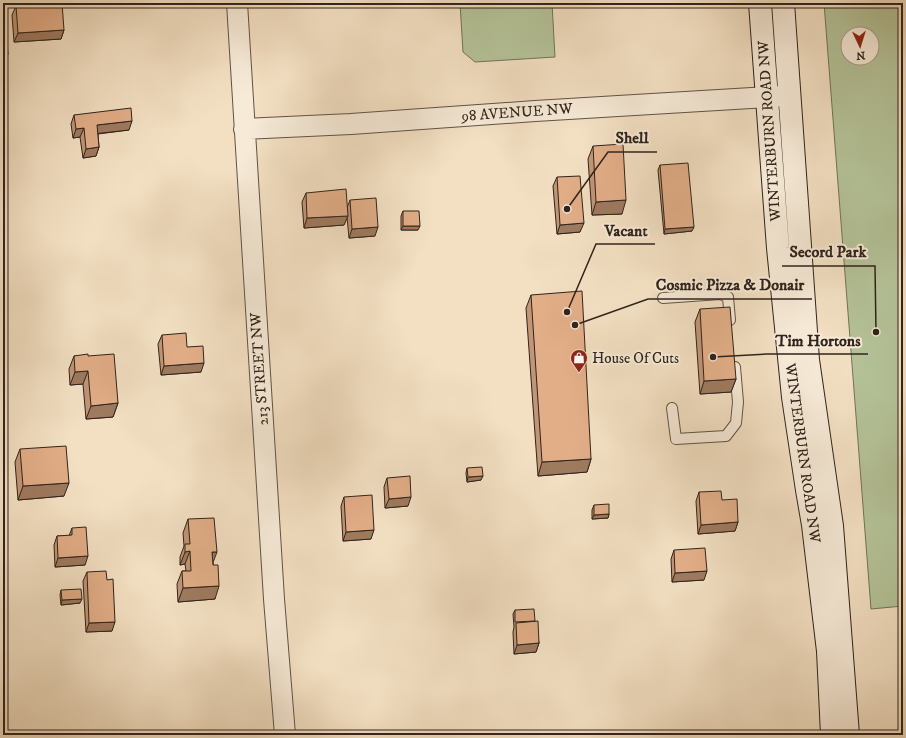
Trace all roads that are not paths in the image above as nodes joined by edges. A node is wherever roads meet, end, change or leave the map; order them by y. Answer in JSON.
{"nodes":[{"id":1,"x":237,"y":3,"type":"edge"},
{"id":2,"x":760,"y":3,"type":"edge"},
{"id":3,"x":783,"y":3,"type":"edge"},
{"id":4,"x":789,"y":95,"type":"junction"},
{"id":5,"x":767,"y":96,"type":"junction"},
{"id":6,"x":244,"y":129,"type":"junction"},
{"id":7,"x":663,"y":298,"type":"dead end"},
{"id":8,"x":731,"y":327,"type":"edge"},
{"id":9,"x":734,"y":357,"type":"edge"},
{"id":10,"x":672,"y":408,"type":"dead end"},
{"id":11,"x":285,"y":735,"type":"edge"},
{"id":12,"x":832,"y":735,"type":"edge"},
{"id":13,"x":848,"y":735,"type":"edge"}],
"edges":[{"from":1,"to":6,"type":"street","name":"213 STREET NW"},
{"from":2,"to":5,"type":"main road","name":"WINTERBURN ROAD NW"},
{"from":3,"to":4,"type":"main road","name":"WINTERBURN ROAD NW"},
{"from":4,"to":5,"type":"street","name":"98 AVENUE NW"},
{"from":4,"to":13,"type":"main road","name":"WINTERBURN ROAD NW"},
{"from":5,"to":6,"type":"street","name":"98 AVENUE NW"},
{"from":5,"to":12,"type":"main road","name":"WINTERBURN ROAD NW"},
{"from":6,"to":11,"type":"street","name":"213 STREET NW"},
{"from":7,"to":8,"type":"lane"},
{"from":9,"to":10,"type":"lane"}]}
